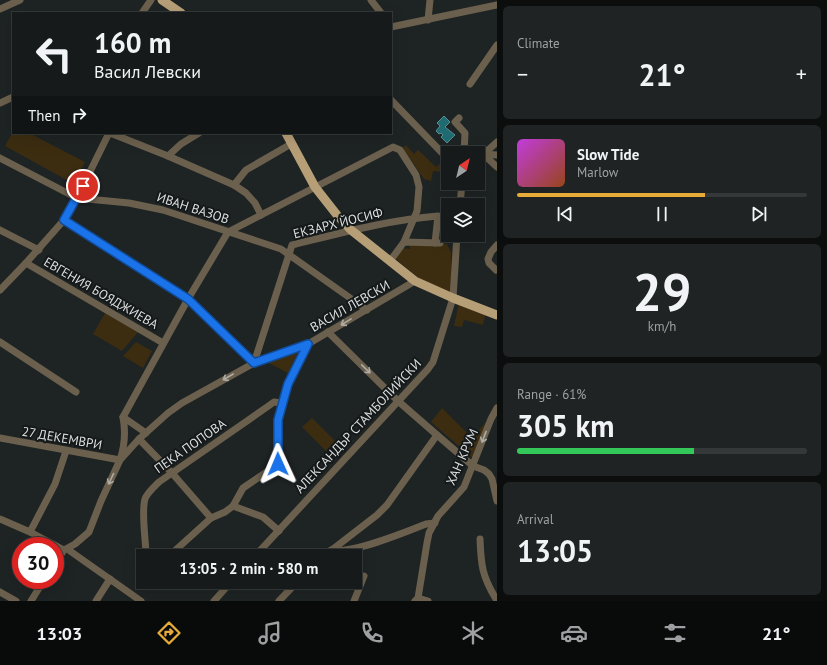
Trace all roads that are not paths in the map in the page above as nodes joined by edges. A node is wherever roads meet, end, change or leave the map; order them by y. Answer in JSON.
{"nodes":[{"id":1,"x":20,"y":0,"type":"edge"},
{"id":2,"x":151,"y":0,"type":"edge"},
{"id":3,"x":162,"y":0,"type":"edge"},
{"id":4,"x":430,"y":0,"type":"edge"},
{"id":5,"x":369,"y":1,"type":"edge"},
{"id":6,"x":497,"y":5,"type":"edge"},
{"id":7,"x":0,"y":9,"type":"edge"},
{"id":8,"x":143,"y":12,"type":"edge"},
{"id":9,"x":180,"y":12,"type":"edge"},
{"id":10,"x":380,"y":12,"type":"edge"},
{"id":11,"x":428,"y":20,"type":"junction"},
{"id":12,"x":392,"y":26,"type":"edge"},
{"id":13,"x":497,"y":45,"type":"edge"},
{"id":14,"x":470,"y":84,"type":"dead end"},
{"id":15,"x":12,"y":97,"type":"edge"},
{"id":16,"x":392,"y":101,"type":"edge"},
{"id":17,"x":0,"y":102,"type":"edge"},
{"id":18,"x":459,"y":118,"type":"dead end"},
{"id":19,"x":109,"y":134,"type":"edge"},
{"id":20,"x":112,"y":134,"type":"edge"},
{"id":21,"x":197,"y":134,"type":"edge"},
{"id":22,"x":286,"y":134,"type":"edge"},
{"id":23,"x":497,"y":142,"type":"edge"},
{"id":24,"x":287,"y":146,"type":"junction"},
{"id":25,"x":464,"y":146,"type":"edge"},
{"id":26,"x":441,"y":152,"type":"edge"},
{"id":27,"x":485,"y":153,"type":"edge"},
{"id":28,"x":497,"y":155,"type":"edge"},
{"id":29,"x":168,"y":156,"type":"junction"},
{"id":30,"x":485,"y":156,"type":"edge"},
{"id":31,"x":0,"y":158,"type":"edge"},
{"id":32,"x":485,"y":160,"type":"edge"},
{"id":33,"x":497,"y":167,"type":"edge"},
{"id":34,"x":234,"y":185,"type":"junction"},
{"id":35,"x":315,"y":187,"type":"junction"},
{"id":36,"x":77,"y":198,"type":"junction"},
{"id":37,"x":261,"y":215,"type":"junction"},
{"id":38,"x":414,"y":218,"type":"junction"},
{"id":39,"x":64,"y":220,"type":"junction"},
{"id":40,"x":0,"y":230,"type":"edge"},
{"id":41,"x":351,"y":230,"type":"junction"},
{"id":42,"x":228,"y":232,"type":"junction"},
{"id":43,"x":404,"y":242,"type":"junction"},
{"id":44,"x":457,"y":242,"type":"edge"},
{"id":45,"x":497,"y":245,"type":"edge"},
{"id":46,"x":38,"y":250,"type":"junction"},
{"id":47,"x":289,"y":253,"type":"junction"},
{"id":48,"x":390,"y":262,"type":"junction"},
{"id":49,"x":26,"y":264,"type":"junction"},
{"id":50,"x":496,"y":270,"type":"edge"},
{"id":51,"x":415,"y":281,"type":"junction"},
{"id":52,"x":0,"y":290,"type":"edge"},
{"id":53,"x":453,"y":298,"type":"junction"},
{"id":54,"x":188,"y":299,"type":"junction"},
{"id":55,"x":366,"y":310,"type":"junction"},
{"id":56,"x":497,"y":315,"type":"edge"},
{"id":57,"x":328,"y":332,"type":"junction"},
{"id":58,"x":0,"y":342,"type":"edge"},
{"id":59,"x":163,"y":343,"type":"junction"},
{"id":60,"x":308,"y":344,"type":"junction"},
{"id":61,"x":254,"y":363,"type":"junction"},
{"id":62,"x":76,"y":392,"type":"dead end"},
{"id":63,"x":398,"y":401,"type":"junction"},
{"id":64,"x":282,"y":403,"type":"junction"},
{"id":65,"x":497,"y":408,"type":"edge"},
{"id":66,"x":123,"y":417,"type":"junction"},
{"id":67,"x":146,"y":433,"type":"junction"},
{"id":68,"x":436,"y":435,"type":"junction"},
{"id":69,"x":0,"y":438,"type":"edge"},
{"id":70,"x":139,"y":440,"type":"junction"},
{"id":71,"x":66,"y":451,"type":"junction"},
{"id":72,"x":120,"y":460,"type":"junction"},
{"id":73,"x":473,"y":466,"type":"junction"},
{"id":74,"x":172,"y":473,"type":"junction"},
{"id":75,"x":497,"y":501,"type":"edge"},
{"id":76,"x":233,"y":506,"type":"junction"},
{"id":77,"x":211,"y":518,"type":"junction"},
{"id":78,"x":0,"y":519,"type":"edge"},
{"id":79,"x":435,"y":523,"type":"junction"},
{"id":80,"x":279,"y":531,"type":"junction"},
{"id":81,"x":30,"y":532,"type":"junction"},
{"id":82,"x":480,"y":539,"type":"dead end"},
{"id":83,"x":146,"y":549,"type":"edge"},
{"id":84,"x":177,"y":549,"type":"edge"},
{"id":85,"x":262,"y":549,"type":"edge"},
{"id":86,"x":332,"y":549,"type":"edge"},
{"id":87,"x":352,"y":549,"type":"edge"},
{"id":88,"x":67,"y":550,"type":"junction"},
{"id":89,"x":64,"y":553,"type":"edge"},
{"id":90,"x":364,"y":576,"type":"dead end"},
{"id":91,"x":110,"y":579,"type":"junction"},
{"id":92,"x":38,"y":589,"type":"edge"},
{"id":93,"x":225,"y":589,"type":"edge"},
{"id":94,"x":290,"y":589,"type":"edge"},
{"id":95,"x":0,"y":592,"type":"edge"},
{"id":96,"x":417,"y":600,"type":"edge"},
{"id":97,"x":495,"y":600,"type":"edge"},
{"id":98,"x":16,"y":601,"type":"edge"},
{"id":99,"x":31,"y":601,"type":"edge"},
{"id":100,"x":96,"y":601,"type":"edge"},
{"id":101,"x":141,"y":601,"type":"edge"},
{"id":102,"x":214,"y":601,"type":"edge"},
{"id":103,"x":279,"y":601,"type":"edge"},
{"id":104,"x":354,"y":601,"type":"edge"},
{"id":105,"x":428,"y":601,"type":"edge"}],
"edges":[{"from":1,"to":7,"type":"street"},
{"from":2,"to":8,"type":"street"},
{"from":3,"to":9,"type":"main road"},
{"from":4,"to":11,"type":"street"},
{"from":5,"to":10,"type":"street"},
{"from":6,"to":11,"type":"street"},
{"from":11,"to":12,"type":"street"},
{"from":13,"to":14,"type":"street"},
{"from":15,"to":17,"type":"street"},
{"from":16,"to":26,"type":"street"},
{"from":18,"to":25,"type":"street"},
{"from":19,"to":36,"type":"street"},
{"from":20,"to":29,"type":"street"},
{"from":21,"to":29,"type":"street"},
{"from":22,"to":24,"type":"main road"},
{"from":23,"to":27,"type":"street"},
{"from":24,"to":34,"type":"street"},
{"from":24,"to":35,"type":"main road"},
{"from":28,"to":30,"type":"street"},
{"from":29,"to":34,"type":"street"},
{"from":31,"to":36,"type":"street","name":"ИВАН ВАЗОВ"},
{"from":32,"to":33,"type":"street"},
{"from":34,"to":37,"type":"street"},
{"from":35,"to":37,"type":"street"},
{"from":35,"to":38,"type":"street"},
{"from":35,"to":41,"type":"main road"},
{"from":36,"to":39,"type":"street"},
{"from":36,"to":42,"type":"street","name":"ИВАН ВАЗОВ"},
{"from":37,"to":42,"type":"street"},
{"from":38,"to":41,"type":"street","name":"ЕКЗАРХ ЙОСИФ"},
{"from":38,"to":43,"type":"street"},
{"from":38,"to":43,"type":"street","name":"ЕКЗАРХ ЙОСИФ"},
{"from":39,"to":46,"type":"street"},
{"from":39,"to":54,"type":"street"},
{"from":40,"to":46,"type":"street"},
{"from":41,"to":47,"type":"street","name":"ЕКЗАРХ ЙОСИФ"},
{"from":41,"to":48,"type":"main road"},
{"from":42,"to":47,"type":"street","name":"ИВАН ВАЗОВ"},
{"from":42,"to":54,"type":"street"},
{"from":43,"to":48,"type":"street"},
{"from":44,"to":53,"type":"street","name":"АЛЕКСАНДЪР СТАМБОЛИЙСКИ"},
{"from":45,"to":50,"type":"street"},
{"from":46,"to":49,"type":"street"},
{"from":47,"to":55,"type":"street","name":"ИВАН ВАЗОВ"},
{"from":47,"to":61,"type":"street","name":"ЕКЗАРХ ЙОСИФ"},
{"from":48,"to":51,"type":"main road"},
{"from":49,"to":52,"type":"street"},
{"from":49,"to":59,"type":"street","name":"ЕВГЕНИЯ БОЯДЖИЕВА"},
{"from":51,"to":53,"type":"main road"},
{"from":51,"to":55,"type":"street","name":"ВАСИЛ ЛЕВСКИ"},
{"from":53,"to":56,"type":"main road"},
{"from":53,"to":63,"type":"street","name":"АЛЕКСАНДЪР СТАМБОЛИЙСКИ"},
{"from":54,"to":59,"type":"street"},
{"from":54,"to":61,"type":"street"},
{"from":55,"to":57,"type":"street","name":"ВАСИЛ ЛЕВСКИ","one_way":true},
{"from":57,"to":60,"type":"street","name":"ВАСИЛ ЛЕВСКИ"},
{"from":57,"to":63,"type":"street","one_way":true},
{"from":58,"to":62,"type":"street"},
{"from":59,"to":66,"type":"street"},
{"from":60,"to":61,"type":"street","name":"ВАСИЛ ЛЕВСКИ"},
{"from":60,"to":64,"type":"street"},
{"from":61,"to":67,"type":"street","name":"ВАСИЛ ЛЕВСКИ","one_way":true},
{"from":63,"to":68,"type":"street"},
{"from":63,"to":80,"type":"street","name":"АЛЕКСАНДЪР СТАМБОЛИЙСКИ"},
{"from":64,"to":74,"type":"street","name":"ПЕКА ПОПОВА"},
{"from":64,"to":76,"type":"street"},
{"from":65,"to":73,"type":"street","name":"ХАН КРУМ","one_way":true},
{"from":66,"to":67,"type":"street"},
{"from":66,"to":72,"type":"street"},
{"from":67,"to":70,"type":"street","name":"ВАСИЛ ЛЕВСКИ"},
{"from":68,"to":73,"type":"street"},
{"from":68,"to":86,"type":"street"},
{"from":69,"to":71,"type":"street","name":"27 ДЕКЕМВРИ"},
{"from":70,"to":72,"type":"street","name":"ВАСИЛ ЛЕВСКИ"},
{"from":70,"to":74,"type":"street"},
{"from":71,"to":72,"type":"street","name":"27 ДЕКЕМВРИ"},
{"from":71,"to":81,"type":"street"},
{"from":72,"to":88,"type":"street","name":"ВАСИЛ ЛЕВСКИ","one_way":true},
{"from":73,"to":75,"type":"street"},
{"from":73,"to":79,"type":"street","name":"ХАН КРУМ"},
{"from":74,"to":77,"type":"street"},
{"from":74,"to":83,"type":"street","name":"ПЕКА ПОПОВА"},
{"from":76,"to":77,"type":"street"},
{"from":76,"to":80,"type":"street"},
{"from":77,"to":84,"type":"street"},
{"from":78,"to":81,"type":"street"},
{"from":79,"to":87,"type":"street"},
{"from":79,"to":96,"type":"street","name":"ХАН КРУМ"},
{"from":80,"to":85,"type":"street","name":"АЛЕКСАНДЪР СТАМБОЛИЙСКИ"},
{"from":81,"to":88,"type":"street"},
{"from":82,"to":97,"type":"street"},
{"from":88,"to":89,"type":"street","name":"ВАСИЛ ЛЕВСКИ"},
{"from":88,"to":91,"type":"street"},
{"from":90,"to":104,"type":"street"},
{"from":91,"to":100,"type":"street"},
{"from":91,"to":101,"type":"street"},
{"from":92,"to":99,"type":"street"},
{"from":93,"to":102,"type":"street"},
{"from":94,"to":103,"type":"street"},
{"from":95,"to":98,"type":"street"},
{"from":96,"to":105,"type":"street"}]}
